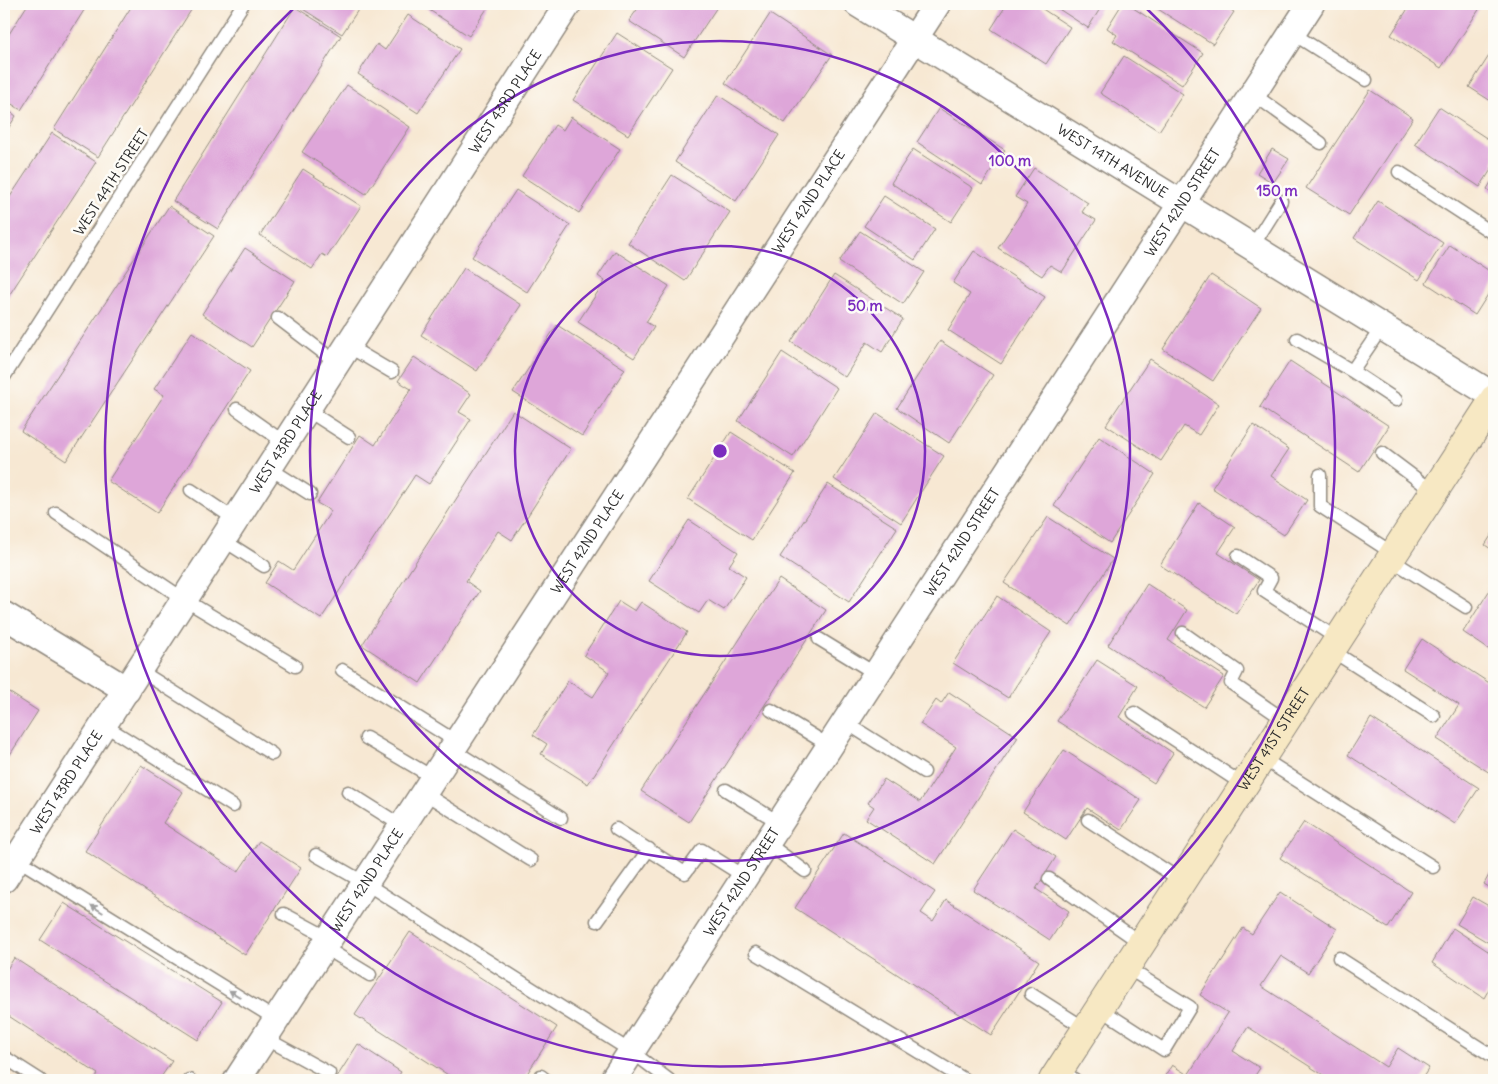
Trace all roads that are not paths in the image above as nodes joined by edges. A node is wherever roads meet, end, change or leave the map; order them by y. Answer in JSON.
{"nodes":[{"id":1,"x":243,"y":4,"type":"edge"},
{"id":2,"x":568,"y":4,"type":"edge"},
{"id":3,"x":858,"y":4,"type":"edge"},
{"id":4,"x":937,"y":4,"type":"edge"},
{"id":5,"x":1311,"y":4,"type":"edge"},
{"id":6,"x":1292,"y":33,"type":"junction"},
{"id":7,"x":914,"y":39,"type":"junction"},
{"id":8,"x":1366,"y":80,"type":"dead end"},
{"id":9,"x":1253,"y":94,"type":"junction"},
{"id":10,"x":1321,"y":143,"type":"dead end"},
{"id":11,"x":1399,"y":172,"type":"dead end"},
{"id":12,"x":1281,"y":201,"type":"dead end"},
{"id":13,"x":1182,"y":203,"type":"junction"},
{"id":14,"x":1494,"y":234,"type":"edge"},
{"id":15,"x":1252,"y":246,"type":"junction"},
{"id":16,"x":278,"y":318,"type":"dead end"},
{"id":17,"x":1382,"y":327,"type":"junction"},
{"id":18,"x":1297,"y":339,"type":"dead end"},
{"id":19,"x":342,"y":355,"type":"junction"},
{"id":20,"x":1352,"y":371,"type":"junction"},
{"id":21,"x":392,"y":372,"type":"dead end"},
{"id":22,"x":4,"y":377,"type":"edge"},
{"id":23,"x":1494,"y":398,"type":"edge"},
{"id":24,"x":1396,"y":400,"type":"dead end"},
{"id":25,"x":237,"y":409,"type":"dead end"},
{"id":26,"x":307,"y":410,"type":"junction"},
{"id":27,"x":349,"y":437,"type":"dead end"},
{"id":28,"x":285,"y":443,"type":"junction"},
{"id":29,"x":1382,"y":453,"type":"dead end"},
{"id":30,"x":269,"y":468,"type":"junction"},
{"id":31,"x":1320,"y":475,"type":"dead end"},
{"id":32,"x":191,"y":490,"type":"dead end"},
{"id":33,"x":1434,"y":492,"type":"junction"},
{"id":34,"x":310,"y":494,"type":"dead end"},
{"id":35,"x":56,"y":512,"type":"dead end"},
{"id":36,"x":230,"y":530,"type":"junction"},
{"id":37,"x":1238,"y":556,"type":"dead end"},
{"id":38,"x":1392,"y":557,"type":"junction"},
{"id":39,"x":264,"y":566,"type":"dead end"},
{"id":40,"x":185,"y":600,"type":"junction"},
{"id":41,"x":1466,"y":607,"type":"dead end"},
{"id":42,"x":4,"y":615,"type":"edge"},
{"id":43,"x":1183,"y":633,"type":"dead end"},
{"id":44,"x":819,"y":639,"type":"dead end"},
{"id":45,"x":1335,"y":645,"type":"junction"},
{"id":46,"x":295,"y":666,"type":"dead end"},
{"id":47,"x":342,"y":670,"type":"dead end"},
{"id":48,"x":876,"y":674,"type":"junction"},
{"id":49,"x":133,"y":680,"type":"junction"},
{"id":50,"x":771,"y":710,"type":"dead end"},
{"id":51,"x":1134,"y":713,"type":"dead end"},
{"id":52,"x":1434,"y":716,"type":"dead end"},
{"id":53,"x":1286,"y":721,"type":"junction"},
{"id":54,"x":845,"y":722,"type":"junction"},
{"id":55,"x":104,"y":725,"type":"junction"},
{"id":56,"x":366,"y":738,"type":"dead end"},
{"id":57,"x":455,"y":746,"type":"junction"},
{"id":58,"x":830,"y":746,"type":"junction"},
{"id":59,"x":272,"y":754,"type":"dead end"},
{"id":60,"x":1262,"y":758,"type":"junction"},
{"id":61,"x":924,"y":772,"type":"dead end"},
{"id":62,"x":1244,"y":785,"type":"junction"},
{"id":63,"x":429,"y":786,"type":"junction"},
{"id":64,"x":726,"y":790,"type":"dead end"},
{"id":65,"x":348,"y":792,"type":"dead end"},
{"id":66,"x":233,"y":806,"type":"dead end"},
{"id":67,"x":562,"y":818,"type":"dead end"},
{"id":68,"x":1088,"y":820,"type":"dead end"},
{"id":69,"x":402,"y":826,"type":"junction"},
{"id":70,"x":616,"y":829,"type":"dead end"},
{"id":71,"x":774,"y":833,"type":"junction"},
{"id":72,"x":649,"y":849,"type":"junction"},
{"id":73,"x":316,"y":855,"type":"dead end"},
{"id":74,"x":531,"y":860,"type":"dead end"},
{"id":75,"x":1433,"y":867,"type":"dead end"},
{"id":76,"x":10,"y":869,"type":"edge"},
{"id":77,"x":805,"y":871,"type":"dead end"},
{"id":78,"x":745,"y":877,"type":"junction"},
{"id":79,"x":1049,"y":878,"type":"dead end"},
{"id":80,"x":1182,"y":881,"type":"junction"},
{"id":81,"x":366,"y":883,"type":"junction"},
{"id":82,"x":284,"y":914,"type":"dead end"},
{"id":83,"x":597,"y":921,"type":"dead end"},
{"id":84,"x":327,"y":943,"type":"junction"},
{"id":85,"x":1141,"y":943,"type":"junction"},
{"id":86,"x":756,"y":953,"type":"dead end"},
{"id":87,"x":1339,"y":958,"type":"dead end"},
{"id":88,"x":1126,"y":967,"type":"junction"},
{"id":89,"x":370,"y":975,"type":"dead end"},
{"id":90,"x":1031,"y":994,"type":"dead end"},
{"id":91,"x":1092,"y":1018,"type":"junction"},
{"id":92,"x":271,"y":1029,"type":"junction"},
{"id":93,"x":632,"y":1052,"type":"junction"},
{"id":94,"x":4,"y":1057,"type":"edge"},
{"id":95,"x":1494,"y":1057,"type":"edge"},
{"id":96,"x":329,"y":1073,"type":"dead end"},
{"id":97,"x":1063,"y":1077,"type":"edge"},
{"id":98,"x":40,"y":1080,"type":"edge"},
{"id":99,"x":237,"y":1080,"type":"edge"},
{"id":100,"x":613,"y":1080,"type":"edge"},
{"id":101,"x":670,"y":1080,"type":"edge"},
{"id":102,"x":964,"y":1080,"type":"edge"}],
"edges":[{"from":1,"to":22,"type":"lane","name":"WEST 44TH STREET"},
{"from":2,"to":19,"type":"street","name":"WEST 43RD PLACE"},
{"from":3,"to":7,"type":"street","name":"WEST 14TH AVENUE"},
{"from":4,"to":7,"type":"street","name":"WEST 42ND PLACE"},
{"from":5,"to":6,"type":"street","name":"WEST 42ND STREET"},
{"from":6,"to":8,"type":"lane"},
{"from":6,"to":9,"type":"street","name":"WEST 42ND STREET"},
{"from":7,"to":13,"type":"street","name":"WEST 14TH AVENUE"},
{"from":7,"to":57,"type":"street","name":"WEST 42ND PLACE"},
{"from":9,"to":10,"type":"lane"},
{"from":9,"to":13,"type":"street","name":"WEST 42ND STREET"},
{"from":11,"to":14,"type":"lane"},
{"from":12,"to":15,"type":"lane"},
{"from":13,"to":15,"type":"street","name":"WEST 14TH AVENUE"},
{"from":13,"to":48,"type":"street","name":"WEST 42ND STREET"},
{"from":15,"to":17,"type":"street","name":"WEST 14TH AVENUE"},
{"from":16,"to":19,"type":"lane"},
{"from":17,"to":20,"type":"lane"},
{"from":17,"to":23,"type":"street","name":"WEST 14TH AVENUE"},
{"from":18,"to":20,"type":"lane"},
{"from":19,"to":21,"type":"lane"},
{"from":19,"to":26,"type":"street","name":"WEST 43RD PLACE"},
{"from":20,"to":24,"type":"lane"},
{"from":23,"to":33,"type":"street","name":"WEST 41ST STREET"},
{"from":25,"to":28,"type":"lane"},
{"from":26,"to":27,"type":"lane"},
{"from":26,"to":28,"type":"street","name":"WEST 43RD PLACE"},
{"from":28,"to":30,"type":"street","name":"WEST 43RD PLACE"},
{"from":29,"to":33,"type":"lane"},
{"from":30,"to":34,"type":"lane"},
{"from":30,"to":36,"type":"street","name":"WEST 43RD PLACE"},
{"from":31,"to":38,"type":"lane"},
{"from":32,"to":36,"type":"lane"},
{"from":33,"to":38,"type":"street","name":"WEST 41ST STREET"},
{"from":35,"to":40,"type":"lane"},
{"from":36,"to":39,"type":"lane"},
{"from":36,"to":40,"type":"street","name":"WEST 43RD PLACE"},
{"from":37,"to":45,"type":"lane"},
{"from":38,"to":41,"type":"lane"},
{"from":38,"to":45,"type":"street","name":"WEST 41ST STREET"},
{"from":40,"to":46,"type":"lane"},
{"from":40,"to":49,"type":"street","name":"WEST 43RD PLACE"},
{"from":42,"to":49,"type":"street"},
{"from":43,"to":53,"type":"lane"},
{"from":44,"to":48,"type":"lane"},
{"from":45,"to":52,"type":"lane"},
{"from":45,"to":53,"type":"street","name":"WEST 41ST STREET"},
{"from":47,"to":57,"type":"lane"},
{"from":48,"to":54,"type":"street","name":"WEST 42ND STREET"},
{"from":49,"to":55,"type":"street","name":"WEST 43RD PLACE"},
{"from":49,"to":59,"type":"lane"},
{"from":50,"to":58,"type":"lane"},
{"from":51,"to":62,"type":"lane"},
{"from":53,"to":60,"type":"street","name":"WEST 41ST STREET"},
{"from":54,"to":58,"type":"street","name":"WEST 42ND STREET"},
{"from":54,"to":61,"type":"lane"},
{"from":55,"to":66,"type":"lane"},
{"from":55,"to":76,"type":"street","name":"WEST 43RD PLACE"},
{"from":56,"to":63,"type":"lane"},
{"from":57,"to":63,"type":"street","name":"WEST 42ND PLACE"},
{"from":57,"to":67,"type":"lane"},
{"from":58,"to":71,"type":"street","name":"WEST 42ND STREET"},
{"from":60,"to":62,"type":"street","name":"WEST 41ST STREET"},
{"from":60,"to":75,"type":"lane"},
{"from":62,"to":80,"type":"street","name":"WEST 41ST STREET"},
{"from":63,"to":69,"type":"street","name":"WEST 42ND PLACE"},
{"from":63,"to":74,"type":"lane"},
{"from":64,"to":71,"type":"lane"},
{"from":65,"to":69,"type":"lane"},
{"from":68,"to":80,"type":"lane"},
{"from":69,"to":81,"type":"street","name":"WEST 42ND PLACE"},
{"from":70,"to":72,"type":"lane"},
{"from":71,"to":77,"type":"lane"},
{"from":71,"to":78,"type":"street","name":"WEST 42ND STREET"},
{"from":72,"to":78,"type":"lane"},
{"from":72,"to":83,"type":"lane"},
{"from":73,"to":81,"type":"lane"},
{"from":92,"to":76,"type":"lane","one_way":true},
{"from":78,"to":93,"type":"street","name":"WEST 42ND STREET"},
{"from":79,"to":85,"type":"lane"},
{"from":80,"to":85,"type":"street","name":"WEST 41ST STREET"},
{"from":81,"to":84,"type":"street","name":"WEST 42ND PLACE"},
{"from":81,"to":93,"type":"lane"},
{"from":82,"to":84,"type":"lane"},
{"from":84,"to":89,"type":"lane"},
{"from":84,"to":92,"type":"street","name":"WEST 42ND PLACE"},
{"from":85,"to":88,"type":"street","name":"WEST 41ST STREET"},
{"from":86,"to":102,"type":"lane"},
{"from":87,"to":95,"type":"lane"},
{"from":88,"to":91,"type":"street","name":"WEST 41ST STREET"},
{"from":88,"to":91,"type":"lane"},
{"from":90,"to":91,"type":"lane"},
{"from":91,"to":97,"type":"street","name":"WEST 41ST STREET"},
{"from":92,"to":96,"type":"lane"},
{"from":92,"to":99,"type":"street","name":"WEST 42ND PLACE"},
{"from":93,"to":100,"type":"street","name":"WEST 42ND STREET"},
{"from":93,"to":101,"type":"lane"},
{"from":94,"to":98,"type":"lane"}]}
